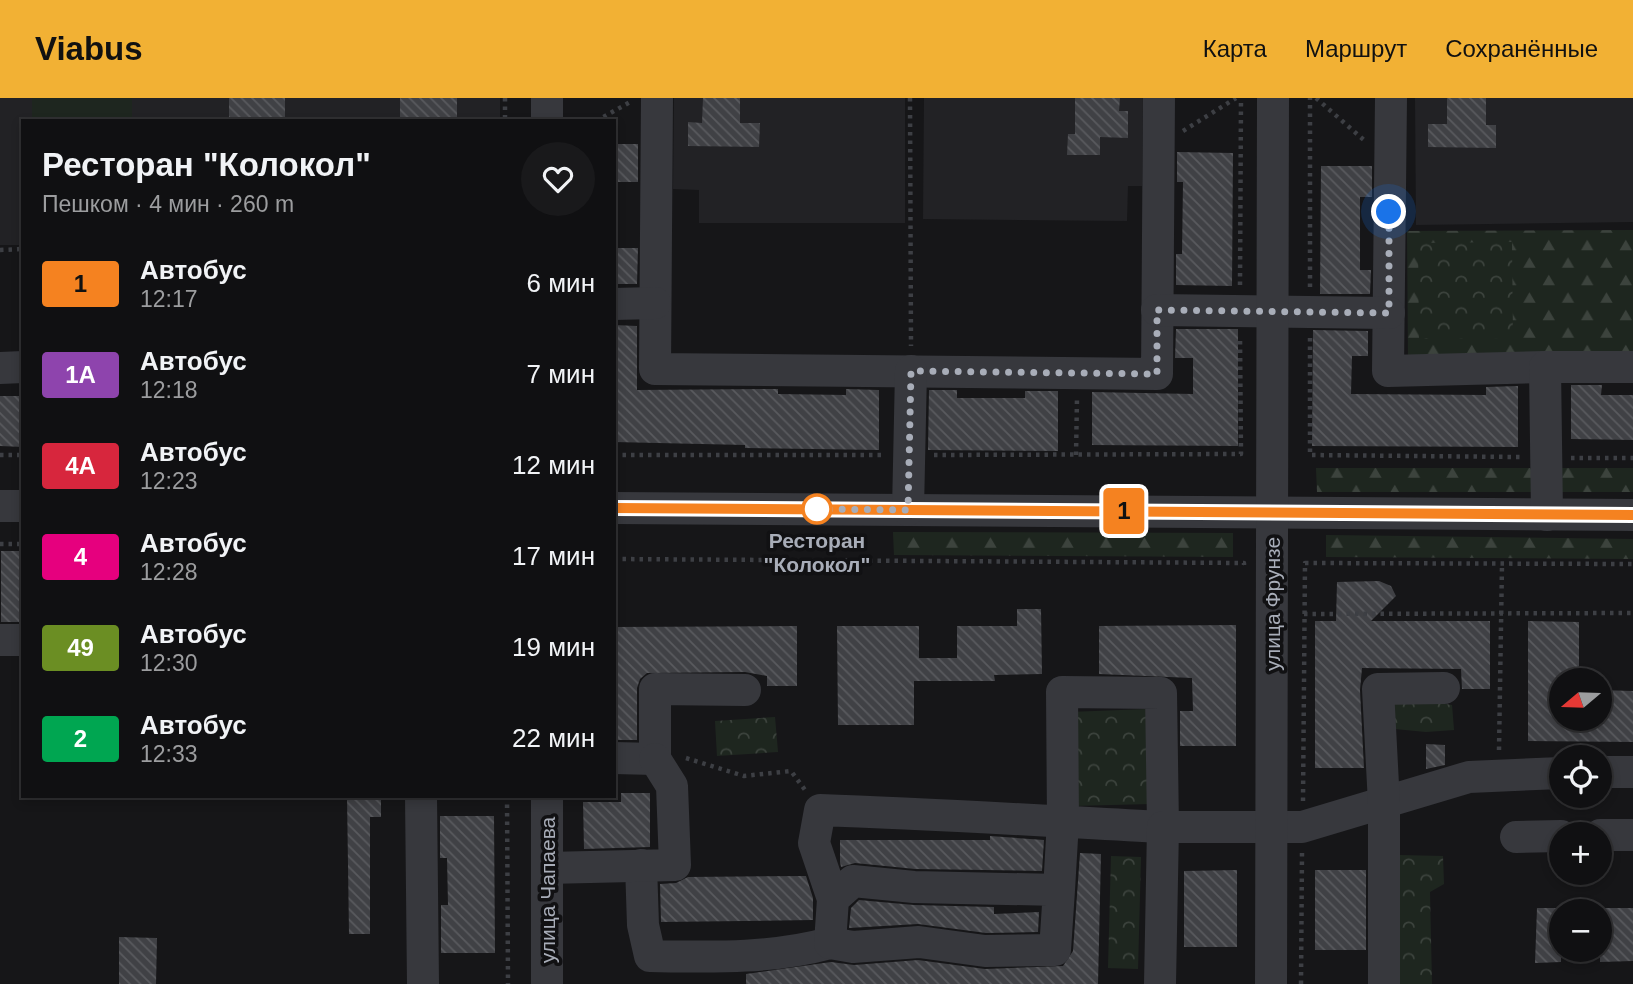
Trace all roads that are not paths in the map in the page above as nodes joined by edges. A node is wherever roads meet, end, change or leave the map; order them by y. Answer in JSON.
{"nodes":[{"id":1,"x":547,"y":98,"type":"edge"},
{"id":2,"x":657,"y":98,"type":"edge"},
{"id":3,"x":1159,"y":98,"type":"edge"},
{"id":4,"x":1273,"y":98,"type":"edge"},
{"id":5,"x":1391,"y":98,"type":"edge"},
{"id":6,"x":547,"y":119,"type":"edge"},
{"id":7,"x":655,"y":303,"type":"junction"},
{"id":8,"x":616,"y":304,"type":"edge"},
{"id":9,"x":1157,"y":310,"type":"junction"},
{"id":10,"x":1272,"y":311,"type":"junction"},
{"id":11,"x":1389,"y":313,"type":"junction"},
{"id":12,"x":1633,"y":367,"type":"edge"},
{"id":13,"x":0,"y":368,"type":"edge"},
{"id":14,"x":21,"y":368,"type":"edge"},
{"id":15,"x":1545,"y":368,"type":"junction"},
{"id":16,"x":911,"y":371,"type":"junction"},
{"id":17,"x":0,"y":506,"type":"edge"},
{"id":18,"x":21,"y":506,"type":"edge"},
{"id":19,"x":616,"y":508,"type":"edge"},
{"id":20,"x":908,"y":510,"type":"junction"},
{"id":21,"x":1272,"y":513,"type":"junction"},
{"id":22,"x":1547,"y":515,"type":"junction"},
{"id":23,"x":1633,"y":515,"type":"edge"},
{"id":24,"x":0,"y":640,"type":"edge"},
{"id":25,"x":21,"y":640,"type":"edge"},
{"id":26,"x":1444,"y":688,"type":"dead end"},
{"id":27,"x":745,"y":690,"type":"dead end"},
{"id":28,"x":616,"y":758,"type":"edge"},
{"id":29,"x":655,"y":759,"type":"junction"},
{"id":30,"x":1612,"y":772,"type":"edge"},
{"id":31,"x":1633,"y":772,"type":"edge"},
{"id":32,"x":1549,"y":774,"type":"edge"},
{"id":33,"x":421,"y":798,"type":"edge"},
{"id":34,"x":547,"y":798,"type":"edge"},
{"id":35,"x":1384,"y":804,"type":"junction"},
{"id":36,"x":1063,"y":821,"type":"junction"},
{"id":37,"x":1163,"y":827,"type":"junction"},
{"id":38,"x":1287,"y":827,"type":"junction"},
{"id":39,"x":1612,"y":835,"type":"edge"},
{"id":40,"x":1633,"y":835,"type":"edge"},
{"id":41,"x":1549,"y":837,"type":"edge"},
{"id":42,"x":1516,"y":838,"type":"dead end"},
{"id":43,"x":641,"y":866,"type":"junction"},
{"id":44,"x":547,"y":868,"type":"junction"},
{"id":45,"x":1059,"y":890,"type":"junction"},
{"id":46,"x":833,"y":899,"type":"junction"},
{"id":47,"x":831,"y":943,"type":"junction"},
{"id":48,"x":423,"y":984,"type":"edge"},
{"id":49,"x":547,"y":984,"type":"edge"},
{"id":50,"x":1160,"y":984,"type":"edge"},
{"id":51,"x":1271,"y":984,"type":"edge"},
{"id":52,"x":1384,"y":984,"type":"edge"}],
"edges":[{"from":1,"to":6,"type":"street"},
{"from":2,"to":7,"type":"street"},
{"from":3,"to":9,"type":"street"},
{"from":4,"to":10,"type":"street","name":"улица Фрунзе"},
{"from":5,"to":11,"type":"street"},
{"from":7,"to":8,"type":"street"},
{"from":7,"to":16,"type":"street"},
{"from":9,"to":10,"type":"street"},
{"from":9,"to":16,"type":"street"},
{"from":10,"to":11,"type":"street"},
{"from":10,"to":21,"type":"street","name":"улица Фрунзе"},
{"from":11,"to":15,"type":"street"},
{"from":12,"to":15,"type":"street"},
{"from":13,"to":14,"type":"street"},
{"from":15,"to":22,"type":"street"},
{"from":16,"to":20,"type":"street"},
{"from":17,"to":18,"type":"street"},
{"from":19,"to":20,"type":"street"},
{"from":20,"to":21,"type":"street"},
{"from":21,"to":22,"type":"street"},
{"from":21,"to":38,"type":"street","name":"улица Фрунзе"},
{"from":22,"to":23,"type":"street"},
{"from":24,"to":25,"type":"street"},
{"from":26,"to":35,"type":"street"},
{"from":27,"to":29,"type":"street"},
{"from":28,"to":29,"type":"street"},
{"from":29,"to":43,"type":"street"},
{"from":30,"to":31,"type":"street"},
{"from":32,"to":35,"type":"street"},
{"from":33,"to":48,"type":"street"},
{"from":34,"to":44,"type":"street","name":"улица Чапаева"},
{"from":35,"to":38,"type":"street"},
{"from":35,"to":52,"type":"street"},
{"from":36,"to":37,"type":"street"},
{"from":36,"to":37,"type":"street"},
{"from":36,"to":45,"type":"street"},
{"from":36,"to":46,"type":"street"},
{"from":37,"to":38,"type":"street"},
{"from":37,"to":50,"type":"street"},
{"from":38,"to":51,"type":"street","name":"улица Фрунзе"},
{"from":39,"to":40,"type":"street"},
{"from":41,"to":42,"type":"street"},
{"from":43,"to":44,"type":"street"},
{"from":43,"to":47,"type":"street"},
{"from":44,"to":49,"type":"street","name":"улица Чапаева"},
{"from":45,"to":46,"type":"street"},
{"from":45,"to":47,"type":"street"},
{"from":46,"to":47,"type":"street"}]}
